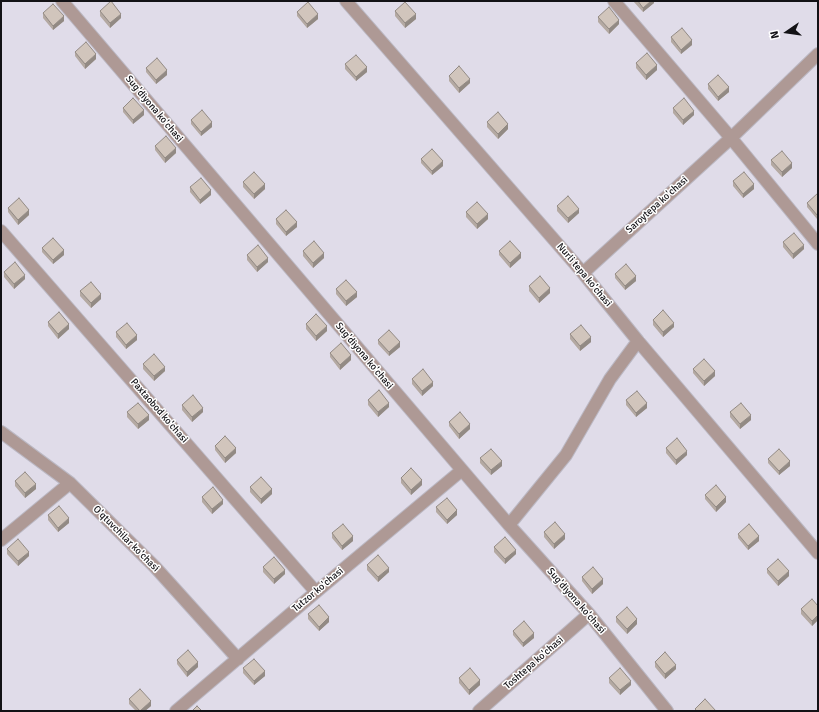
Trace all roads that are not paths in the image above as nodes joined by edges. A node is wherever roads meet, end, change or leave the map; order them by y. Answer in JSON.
{"nodes":[{"id":1,"x":62,"y":1,"type":"edge"},
{"id":2,"x":346,"y":1,"type":"edge"},
{"id":3,"x":614,"y":1,"type":"edge"},
{"id":4,"x":818,"y":54,"type":"edge"},
{"id":5,"x":731,"y":138,"type":"junction"},
{"id":6,"x":1,"y":231,"type":"edge"},
{"id":7,"x":818,"y":244,"type":"edge"},
{"id":8,"x":583,"y":273,"type":"junction"},
{"id":9,"x":638,"y":341,"type":"junction"},
{"id":10,"x":1,"y":432,"type":"edge"},
{"id":11,"x":462,"y":470,"type":"junction"},
{"id":12,"x":70,"y":484,"type":"junction"},
{"id":13,"x":509,"y":525,"type":"junction"},
{"id":14,"x":1,"y":540,"type":"edge"},
{"id":15,"x":818,"y":553,"type":"edge"},
{"id":16,"x":316,"y":592,"type":"junction"},
{"id":17,"x":589,"y":614,"type":"junction"},
{"id":18,"x":238,"y":659,"type":"junction"},
{"id":19,"x":176,"y":711,"type":"edge"},
{"id":20,"x":480,"y":711,"type":"edge"},
{"id":21,"x":667,"y":711,"type":"edge"}],
"edges":[{"from":1,"to":11,"type":"street","name":"Sug'diyona ko'chasi"},
{"from":2,"to":8,"type":"street","name":"Nurli tepa ko'chasi"},
{"from":3,"to":5,"type":"street"},
{"from":4,"to":5,"type":"street","name":"Saroytepa ko'chasi"},
{"from":5,"to":7,"type":"street"},
{"from":5,"to":8,"type":"street","name":"Saroytepa ko'chasi"},
{"from":6,"to":16,"type":"street","name":"Paxtaobod ko'chasi"},
{"from":8,"to":9,"type":"street","name":"Nurli tepa ko'chasi"},
{"from":9,"to":13,"type":"street"},
{"from":9,"to":15,"type":"street","name":"Nurli tepa ko'chasi"},
{"from":10,"to":12,"type":"street","name":"O'qtuvchilar ko'chasi"},
{"from":11,"to":13,"type":"street","name":"Sug'diyona ko'chasi"},
{"from":11,"to":16,"type":"street","name":"Tutzor ko'chasi"},
{"from":12,"to":14,"type":"street"},
{"from":12,"to":18,"type":"street","name":"O'qtuvchilar ko'chasi"},
{"from":13,"to":17,"type":"street","name":"Sug'diyona ko'chasi"},
{"from":16,"to":18,"type":"street","name":"Tutzor ko'chasi"},
{"from":17,"to":20,"type":"street","name":"Toshtepa ko'chasi"},
{"from":17,"to":21,"type":"street","name":"Sug'diyona ko'chasi"},
{"from":18,"to":19,"type":"street","name":"Tutzor ko'chasi"}]}
